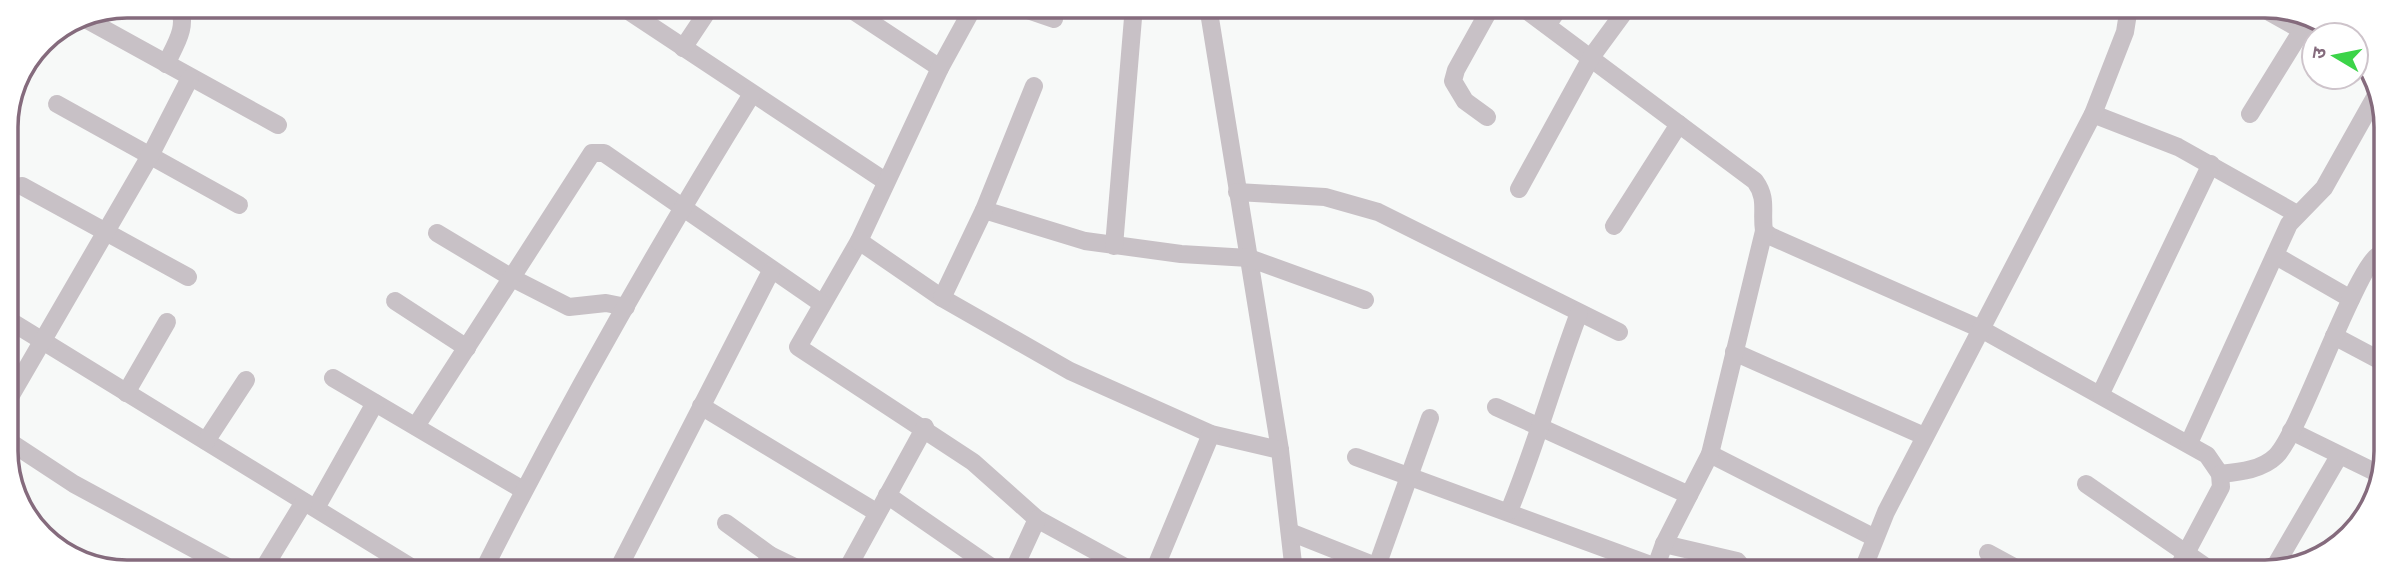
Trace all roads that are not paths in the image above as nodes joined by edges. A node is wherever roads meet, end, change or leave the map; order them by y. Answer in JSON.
{"nodes":[{"id":1,"x":182,"y":17,"type":"edge"},
{"id":2,"x":637,"y":17,"type":"edge"},
{"id":3,"x":703,"y":17,"type":"edge"},
{"id":4,"x":863,"y":17,"type":"edge"},
{"id":5,"x":968,"y":17,"type":"edge"},
{"id":6,"x":1048,"y":17,"type":"edge"},
{"id":7,"x":1133,"y":17,"type":"edge"},
{"id":8,"x":1210,"y":17,"type":"edge"},
{"id":9,"x":1485,"y":17,"type":"edge"},
{"id":10,"x":1536,"y":17,"type":"edge"},
{"id":11,"x":1553,"y":17,"type":"edge"},
{"id":12,"x":1621,"y":17,"type":"edge"},
{"id":13,"x":2128,"y":17,"type":"edge"},
{"id":14,"x":1054,"y":19,"type":"dead end"},
{"id":15,"x":2283,"y":20,"type":"edge"},
{"id":16,"x":92,"y":23,"type":"edge"},
{"id":17,"x":1548,"y":25,"type":"junction"},
{"id":18,"x":2300,"y":29,"type":"edge"},
{"id":19,"x":2300,"y":44,"type":"edge"},
{"id":20,"x":683,"y":48,"type":"junction"},
{"id":21,"x":1592,"y":56,"type":"junction"},
{"id":22,"x":166,"y":64,"type":"junction"},
{"id":23,"x":940,"y":68,"type":"junction"},
{"id":24,"x":190,"y":78,"type":"junction"},
{"id":25,"x":1034,"y":86,"type":"dead end"},
{"id":26,"x":752,"y":94,"type":"junction"},
{"id":27,"x":57,"y":104,"type":"dead end"},
{"id":28,"x":2371,"y":105,"type":"edge"},
{"id":29,"x":2093,"y":114,"type":"junction"},
{"id":30,"x":2250,"y":114,"type":"dead end"},
{"id":31,"x":1487,"y":117,"type":"dead end"},
{"id":32,"x":1679,"y":124,"type":"junction"},
{"id":33,"x":278,"y":125,"type":"dead end"},
{"id":34,"x":151,"y":154,"type":"junction"},
{"id":35,"x":2211,"y":164,"type":"junction"},
{"id":36,"x":885,"y":181,"type":"junction"},
{"id":37,"x":22,"y":186,"type":"dead end"},
{"id":38,"x":1519,"y":189,"type":"dead end"},
{"id":39,"x":1237,"y":192,"type":"junction"},
{"id":40,"x":239,"y":205,"type":"dead end"},
{"id":41,"x":682,"y":207,"type":"junction"},
{"id":42,"x":984,"y":210,"type":"junction"},
{"id":43,"x":2297,"y":214,"type":"junction"},
{"id":44,"x":1615,"y":226,"type":"dead end"},
{"id":45,"x":1764,"y":231,"type":"junction"},
{"id":46,"x":106,"y":233,"type":"junction"},
{"id":47,"x":438,"y":233,"type":"dead end"},
{"id":48,"x":859,"y":241,"type":"junction"},
{"id":49,"x":1114,"y":246,"type":"junction"},
{"id":50,"x":2276,"y":256,"type":"junction"},
{"id":51,"x":1249,"y":258,"type":"junction"},
{"id":52,"x":2374,"y":258,"type":"edge"},
{"id":53,"x":771,"y":271,"type":"junction"},
{"id":54,"x":188,"y":277,"type":"dead end"},
{"id":55,"x":512,"y":278,"type":"junction"},
{"id":56,"x":943,"y":298,"type":"junction"},
{"id":57,"x":2351,"y":299,"type":"junction"},
{"id":58,"x":1365,"y":300,"type":"dead end"},
{"id":59,"x":395,"y":301,"type":"dead end"},
{"id":60,"x":821,"y":303,"type":"junction"},
{"id":61,"x":626,"y":307,"type":"junction"},
{"id":62,"x":1579,"y":313,"type":"junction"},
{"id":63,"x":167,"y":322,"type":"dead end"},
{"id":64,"x":17,"y":326,"type":"edge"},
{"id":65,"x":1982,"y":329,"type":"junction"},
{"id":66,"x":1619,"y":332,"type":"dead end"},
{"id":67,"x":2334,"y":336,"type":"junction"},
{"id":68,"x":43,"y":342,"type":"junction"},
{"id":69,"x":467,"y":348,"type":"junction"},
{"id":70,"x":1734,"y":352,"type":"junction"},
{"id":71,"x":2374,"y":357,"type":"edge"},
{"id":72,"x":332,"y":378,"type":"dead end"},
{"id":73,"x":246,"y":380,"type":"dead end"},
{"id":74,"x":17,"y":385,"type":"edge"},
{"id":75,"x":126,"y":393,"type":"junction"},
{"id":76,"x":2101,"y":393,"type":"junction"},
{"id":77,"x":375,"y":403,"type":"junction"},
{"id":78,"x":701,"y":407,"type":"junction"},
{"id":79,"x":1496,"y":407,"type":"dead end"},
{"id":80,"x":1430,"y":418,"type":"dead end"},
{"id":81,"x":416,"y":426,"type":"junction"},
{"id":82,"x":1542,"y":427,"type":"junction"},
{"id":83,"x":925,"y":428,"type":"junction"},
{"id":84,"x":2291,"y":431,"type":"junction"},
{"id":85,"x":1211,"y":435,"type":"junction"},
{"id":86,"x":1924,"y":436,"type":"junction"},
{"id":87,"x":206,"y":442,"type":"junction"},
{"id":88,"x":2189,"y":443,"type":"junction"},
{"id":89,"x":17,"y":446,"type":"edge"},
{"id":90,"x":1280,"y":450,"type":"junction"},
{"id":91,"x":1710,"y":454,"type":"junction"},
{"id":92,"x":2339,"y":456,"type":"junction"},
{"id":93,"x":1356,"y":457,"type":"dead end"},
{"id":94,"x":2371,"y":471,"type":"edge"},
{"id":95,"x":2220,"y":474,"type":"junction"},
{"id":96,"x":1412,"y":475,"type":"junction"},
{"id":97,"x":2086,"y":484,"type":"dead end"},
{"id":98,"x":523,"y":490,"type":"junction"},
{"id":99,"x":887,"y":495,"type":"junction"},
{"id":100,"x":1689,"y":495,"type":"junction"},
{"id":101,"x":310,"y":505,"type":"junction"},
{"id":102,"x":1509,"y":511,"type":"junction"},
{"id":103,"x":876,"y":512,"type":"junction"},
{"id":104,"x":1037,"y":519,"type":"junction"},
{"id":105,"x":726,"y":523,"type":"dead end"},
{"id":106,"x":1290,"y":532,"type":"junction"},
{"id":107,"x":1875,"y":538,"type":"junction"},
{"id":108,"x":1664,"y":544,"type":"junction"},
{"id":109,"x":1988,"y":553,"type":"dead end"},
{"id":110,"x":770,"y":555,"type":"junction"},
{"id":111,"x":2186,"y":555,"type":"junction"},
{"id":112,"x":2279,"y":559,"type":"edge"},
{"id":113,"x":209,"y":560,"type":"edge"},
{"id":114,"x":269,"y":560,"type":"edge"},
{"id":115,"x":397,"y":560,"type":"edge"},
{"id":116,"x":488,"y":560,"type":"edge"},
{"id":117,"x":623,"y":560,"type":"edge"},
{"id":118,"x":768,"y":560,"type":"edge"},
{"id":119,"x":780,"y":560,"type":"edge"},
{"id":120,"x":852,"y":560,"type":"edge"},
{"id":121,"x":981,"y":560,"type":"edge"},
{"id":122,"x":1018,"y":560,"type":"edge"},
{"id":123,"x":1112,"y":560,"type":"edge"},
{"id":124,"x":1159,"y":560,"type":"edge"},
{"id":125,"x":1293,"y":560,"type":"edge"},
{"id":126,"x":1361,"y":560,"type":"edge"},
{"id":127,"x":1387,"y":560,"type":"edge"},
{"id":128,"x":1632,"y":560,"type":"edge"},
{"id":129,"x":1658,"y":560,"type":"edge"},
{"id":130,"x":1733,"y":560,"type":"edge"},
{"id":131,"x":1867,"y":560,"type":"edge"},
{"id":132,"x":2001,"y":560,"type":"edge"},
{"id":133,"x":2183,"y":560,"type":"edge"},
{"id":134,"x":2194,"y":560,"type":"edge"}],
"edges":[{"from":1,"to":22,"type":"street"},
{"from":2,"to":20,"type":"street"},
{"from":3,"to":20,"type":"street"},
{"from":4,"to":23,"type":"street"},
{"from":5,"to":23,"type":"street"},
{"from":6,"to":14,"type":"street"},
{"from":7,"to":49,"type":"street"},
{"from":8,"to":39,"type":"street"},
{"from":9,"to":31,"type":"street"},
{"from":10,"to":17,"type":"street"},
{"from":11,"to":17,"type":"street"},
{"from":12,"to":21,"type":"street"},
{"from":13,"to":29,"type":"street"},
{"from":15,"to":18,"type":"street"},
{"from":16,"to":22,"type":"street"},
{"from":17,"to":21,"type":"street"},
{"from":19,"to":30,"type":"street"},
{"from":20,"to":26,"type":"street"},
{"from":21,"to":32,"type":"street"},
{"from":21,"to":38,"type":"street"},
{"from":22,"to":24,"type":"street"},
{"from":23,"to":36,"type":"street"},
{"from":24,"to":33,"type":"street"},
{"from":24,"to":34,"type":"street"},
{"from":25,"to":42,"type":"street"},
{"from":26,"to":36,"type":"street"},
{"from":26,"to":41,"type":"street"},
{"from":27,"to":34,"type":"street"},
{"from":28,"to":43,"type":"street"},
{"from":29,"to":35,"type":"street"},
{"from":29,"to":65,"type":"street"},
{"from":32,"to":44,"type":"street"},
{"from":32,"to":45,"type":"street"},
{"from":34,"to":40,"type":"street"},
{"from":34,"to":46,"type":"street"},
{"from":35,"to":43,"type":"street"},
{"from":35,"to":76,"type":"street"},
{"from":36,"to":48,"type":"street"},
{"from":37,"to":46,"type":"street"},
{"from":39,"to":51,"type":"street"},
{"from":39,"to":62,"type":"street"},
{"from":41,"to":53,"type":"street"},
{"from":41,"to":55,"type":"street"},
{"from":41,"to":61,"type":"street"},
{"from":42,"to":49,"type":"street"},
{"from":42,"to":56,"type":"street"},
{"from":43,"to":50,"type":"street"},
{"from":45,"to":65,"type":"street"},
{"from":45,"to":70,"type":"street"},
{"from":46,"to":54,"type":"street"},
{"from":46,"to":68,"type":"street"},
{"from":47,"to":55,"type":"street"},
{"from":48,"to":56,"type":"street"},
{"from":48,"to":60,"type":"street"},
{"from":49,"to":51,"type":"street"},
{"from":50,"to":57,"type":"street"},
{"from":50,"to":88,"type":"street"},
{"from":51,"to":58,"type":"street"},
{"from":51,"to":90,"type":"street"},
{"from":52,"to":57,"type":"street"},
{"from":53,"to":60,"type":"street"},
{"from":53,"to":78,"type":"street"},
{"from":55,"to":61,"type":"street"},
{"from":55,"to":69,"type":"street"},
{"from":56,"to":85,"type":"street"},
{"from":57,"to":67,"type":"street"},
{"from":59,"to":69,"type":"street"},
{"from":60,"to":83,"type":"street"},
{"from":61,"to":98,"type":"street"},
{"from":62,"to":66,"type":"street"},
{"from":62,"to":82,"type":"street"},
{"from":63,"to":75,"type":"street"},
{"from":64,"to":68,"type":"street"},
{"from":65,"to":76,"type":"street"},
{"from":65,"to":86,"type":"street"},
{"from":67,"to":71,"type":"street"},
{"from":67,"to":84,"type":"street"},
{"from":68,"to":74,"type":"street"},
{"from":68,"to":75,"type":"street"},
{"from":69,"to":81,"type":"street"},
{"from":70,"to":86,"type":"street"},
{"from":70,"to":91,"type":"street"},
{"from":72,"to":77,"type":"street"},
{"from":73,"to":87,"type":"street"},
{"from":75,"to":87,"type":"street"},
{"from":76,"to":88,"type":"street"},
{"from":77,"to":81,"type":"street"},
{"from":77,"to":101,"type":"street"},
{"from":78,"to":103,"type":"street"},
{"from":78,"to":117,"type":"street"},
{"from":79,"to":82,"type":"street"},
{"from":80,"to":96,"type":"street"},
{"from":81,"to":98,"type":"street"},
{"from":82,"to":100,"type":"street"},
{"from":82,"to":102,"type":"street"},
{"from":83,"to":99,"type":"street"},
{"from":83,"to":104,"type":"street"},
{"from":84,"to":92,"type":"street"},
{"from":84,"to":95,"type":"street"},
{"from":85,"to":90,"type":"street"},
{"from":85,"to":124,"type":"street"},
{"from":86,"to":107,"type":"street"},
{"from":87,"to":101,"type":"street"},
{"from":88,"to":95,"type":"street"},
{"from":89,"to":113,"type":"street"},
{"from":90,"to":106,"type":"street"},
{"from":91,"to":100,"type":"street"},
{"from":91,"to":107,"type":"street"},
{"from":92,"to":94,"type":"street"},
{"from":92,"to":112,"type":"street"},
{"from":93,"to":96,"type":"street"},
{"from":95,"to":111,"type":"street"},
{"from":96,"to":102,"type":"street"},
{"from":96,"to":127,"type":"street"},
{"from":97,"to":111,"type":"street"},
{"from":98,"to":116,"type":"street"},
{"from":99,"to":103,"type":"street"},
{"from":99,"to":121,"type":"street"},
{"from":100,"to":108,"type":"street"},
{"from":101,"to":114,"type":"street"},
{"from":101,"to":115,"type":"street"},
{"from":102,"to":128,"type":"street"},
{"from":103,"to":120,"type":"street"},
{"from":104,"to":122,"type":"street"},
{"from":104,"to":123,"type":"street"},
{"from":105,"to":110,"type":"street"},
{"from":106,"to":125,"type":"street"},
{"from":106,"to":126,"type":"street"},
{"from":107,"to":131,"type":"street"},
{"from":108,"to":129,"type":"street"},
{"from":108,"to":130,"type":"street"},
{"from":109,"to":132,"type":"street"},
{"from":110,"to":118,"type":"street"},
{"from":110,"to":119,"type":"street"},
{"from":111,"to":133,"type":"street"},
{"from":111,"to":134,"type":"street"}]}
